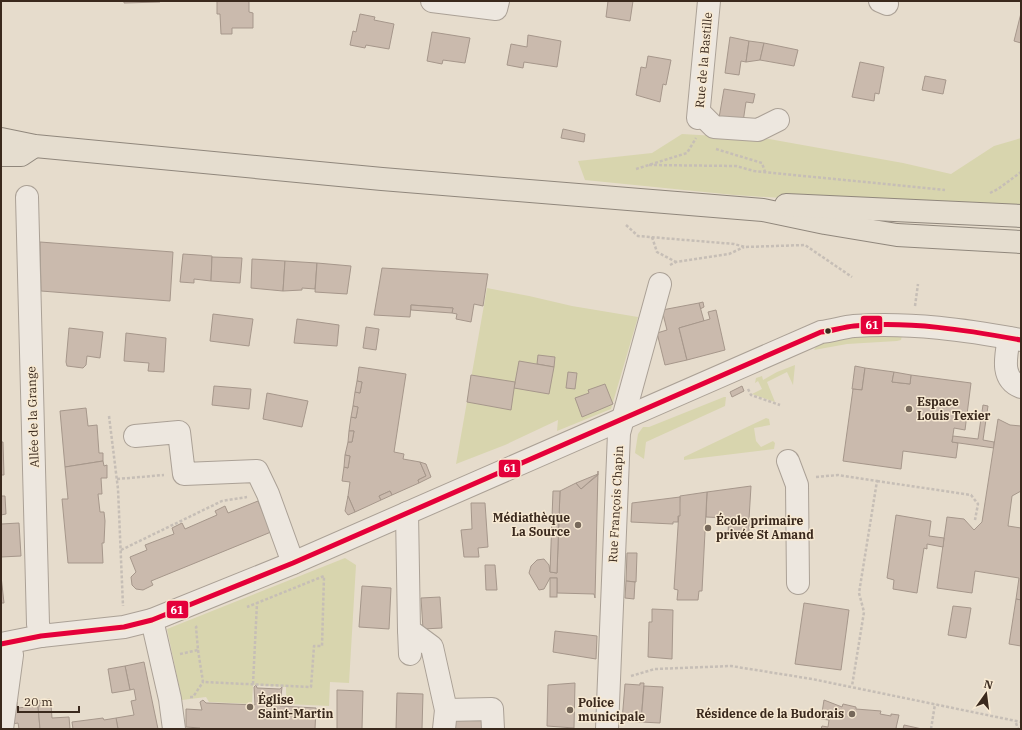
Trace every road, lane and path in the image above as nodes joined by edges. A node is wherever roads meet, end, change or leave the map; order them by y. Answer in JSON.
{"nodes":[{"id":1,"x":498,"y":1,"type":"edge"},
{"id":2,"x":710,"y":1,"type":"edge"},
{"id":3,"x":432,"y":2,"type":"edge"},
{"id":4,"x":778,"y":120,"type":"dead end"},
{"id":5,"x":1,"y":139,"type":"edge"},
{"id":6,"x":702,"y":142,"type":"dead end"},
{"id":7,"x":35,"y":146,"type":"junction"},
{"id":8,"x":714,"y":148,"type":"dead end"},
{"id":9,"x":1,"y":155,"type":"edge"},
{"id":10,"x":649,"y":165,"type":"junction"},
{"id":11,"x":636,"y":169,"type":"dead end"},
{"id":12,"x":765,"y":172,"type":"junction"},
{"id":13,"x":1021,"y":172,"type":"edge"},
{"id":14,"x":946,"y":190,"type":"dead end"},
{"id":15,"x":984,"y":196,"type":"dead end"},
{"id":16,"x":26,"y":197,"type":"dead end"},
{"id":17,"x":763,"y":210,"type":"junction"},
{"id":18,"x":1021,"y":216,"type":"edge"},
{"id":19,"x":626,"y":226,"type":"dead end"},
{"id":20,"x":652,"y":237,"type":"junction"},
{"id":21,"x":1021,"y":242,"type":"edge"},
{"id":22,"x":744,"y":247,"type":"junction"},
{"id":23,"x":676,"y":262,"type":"junction"},
{"id":24,"x":852,"y":277,"type":"dead end"},
{"id":25,"x":660,"y":284,"type":"joint"},
{"id":26,"x":1015,"y":339,"type":"edge"},
{"id":27,"x":1021,"y":387,"type":"edge"},
{"id":28,"x":748,"y":389,"type":"dead end"},
{"id":29,"x":780,"y":405,"type":"dead end"},
{"id":30,"x":109,"y":416,"type":"dead end"},
{"id":31,"x":624,"y":418,"type":"junction"},
{"id":32,"x":136,"y":436,"type":"dead end"},
{"id":33,"x":792,"y":470,"type":"joint"},
{"id":34,"x":184,"y":474,"type":"junction"},
{"id":35,"x":117,"y":479,"type":"junction"},
{"id":36,"x":877,"y":481,"type":"junction"},
{"id":37,"x":268,"y":494,"type":"junction"},
{"id":38,"x":407,"y":513,"type":"junction"},
{"id":39,"x":975,"y":520,"type":"dead end"},
{"id":40,"x":121,"y":550,"type":"junction"},
{"id":41,"x":293,"y":563,"type":"junction"},
{"id":42,"x":798,"y":583,"type":"dead end"},
{"id":43,"x":257,"y":603,"type":"junction"},
{"id":44,"x":243,"y":608,"type":"dead end"},
{"id":45,"x":152,"y":620,"type":"junction"},
{"id":46,"x":203,"y":624,"type":"dead end"},
{"id":47,"x":124,"y":627,"type":"junction"},
{"id":48,"x":409,"y":630,"type":"junction"},
{"id":49,"x":41,"y":636,"type":"junction"},
{"id":50,"x":5,"y":644,"type":"edge"},
{"id":51,"x":198,"y":650,"type":"junction"},
{"id":52,"x":410,"y":654,"type":"dead end"},
{"id":53,"x":160,"y":657,"type":"junction"},
{"id":54,"x":609,"y":683,"type":"junction"},
{"id":55,"x":253,"y":684,"type":"junction"},
{"id":56,"x":852,"y":686,"type":"junction"},
{"id":57,"x":935,"y":704,"type":"junction"},
{"id":58,"x":445,"y":720,"type":"edge"},
{"id":59,"x":1021,"y":722,"type":"edge"},
{"id":60,"x":1016,"y":723,"type":"junction"},
{"id":61,"x":2,"y":729,"type":"edge"},
{"id":62,"x":174,"y":729,"type":"edge"},
{"id":63,"x":493,"y":729,"type":"edge"},
{"id":64,"x":607,"y":729,"type":"edge"},
{"id":65,"x":931,"y":729,"type":"edge"},
{"id":66,"x":1018,"y":729,"type":"edge"}],
"edges":[{"from":1,"to":3,"type":"street"},
{"from":2,"to":4,"type":"street","name":"Rue de la Bastille"},
{"from":5,"to":7,"type":"main road"},
{"from":6,"to":10,"type":"path"},
{"from":7,"to":9,"type":"main road"},
{"from":7,"to":17,"type":"main road"},
{"from":8,"to":12,"type":"path"},
{"from":10,"to":11,"type":"path"},
{"from":10,"to":12,"type":"path"},
{"from":12,"to":14,"type":"path"},
{"from":13,"to":15,"type":"path"},
{"from":16,"to":49,"type":"street","name":"Allée de la Grange"},
{"from":17,"to":18,"type":"main road"},
{"from":17,"to":21,"type":"main road"},
{"from":19,"to":20,"type":"path"},
{"from":20,"to":22,"type":"path"},
{"from":20,"to":23,"type":"path"},
{"from":22,"to":23,"type":"path"},
{"from":22,"to":24,"type":"path"},
{"from":23,"to":25,"type":"path"},
{"from":25,"to":31,"type":"street","name":"Rue François Chapin"},
{"from":26,"to":27,"type":"street"},
{"from":26,"to":31,"type":"street"},
{"from":28,"to":29,"type":"path"},
{"from":30,"to":35,"type":"path"},
{"from":31,"to":38,"type":"street"},
{"from":31,"to":54,"type":"street","name":"Rue François Chapin"},
{"from":32,"to":34,"type":"street"},
{"from":33,"to":36,"type":"path"},
{"from":33,"to":42,"type":"street"},
{"from":34,"to":35,"type":"path"},
{"from":34,"to":37,"type":"street"},
{"from":35,"to":40,"type":"path"},
{"from":36,"to":39,"type":"path"},
{"from":36,"to":56,"type":"path"},
{"from":37,"to":40,"type":"path"},
{"from":37,"to":41,"type":"street"},
{"from":38,"to":41,"type":"street"},
{"from":38,"to":48,"type":"street"},
{"from":40,"to":47,"type":"path"},
{"from":41,"to":45,"type":"street"},
{"from":43,"to":44,"type":"path"},
{"from":43,"to":55,"type":"path"},
{"from":43,"to":55,"type":"path"},
{"from":45,"to":47,"type":"street"},
{"from":45,"to":53,"type":"street"},
{"from":46,"to":51,"type":"path"},
{"from":47,"to":49,"type":"street"},
{"from":48,"to":52,"type":"street"},
{"from":48,"to":58,"type":"street"},
{"from":49,"to":50,"type":"street"},
{"from":50,"to":61,"type":"street"},
{"from":51,"to":53,"type":"path"},
{"from":51,"to":55,"type":"path"},
{"from":53,"to":62,"type":"street"},
{"from":54,"to":56,"type":"path"},
{"from":54,"to":64,"type":"street","name":"Rue François Chapin"},
{"from":56,"to":57,"type":"path"},
{"from":57,"to":60,"type":"path"},
{"from":57,"to":65,"type":"path"},
{"from":58,"to":63,"type":"street"},
{"from":59,"to":60,"type":"path"},
{"from":60,"to":66,"type":"path"}]}
